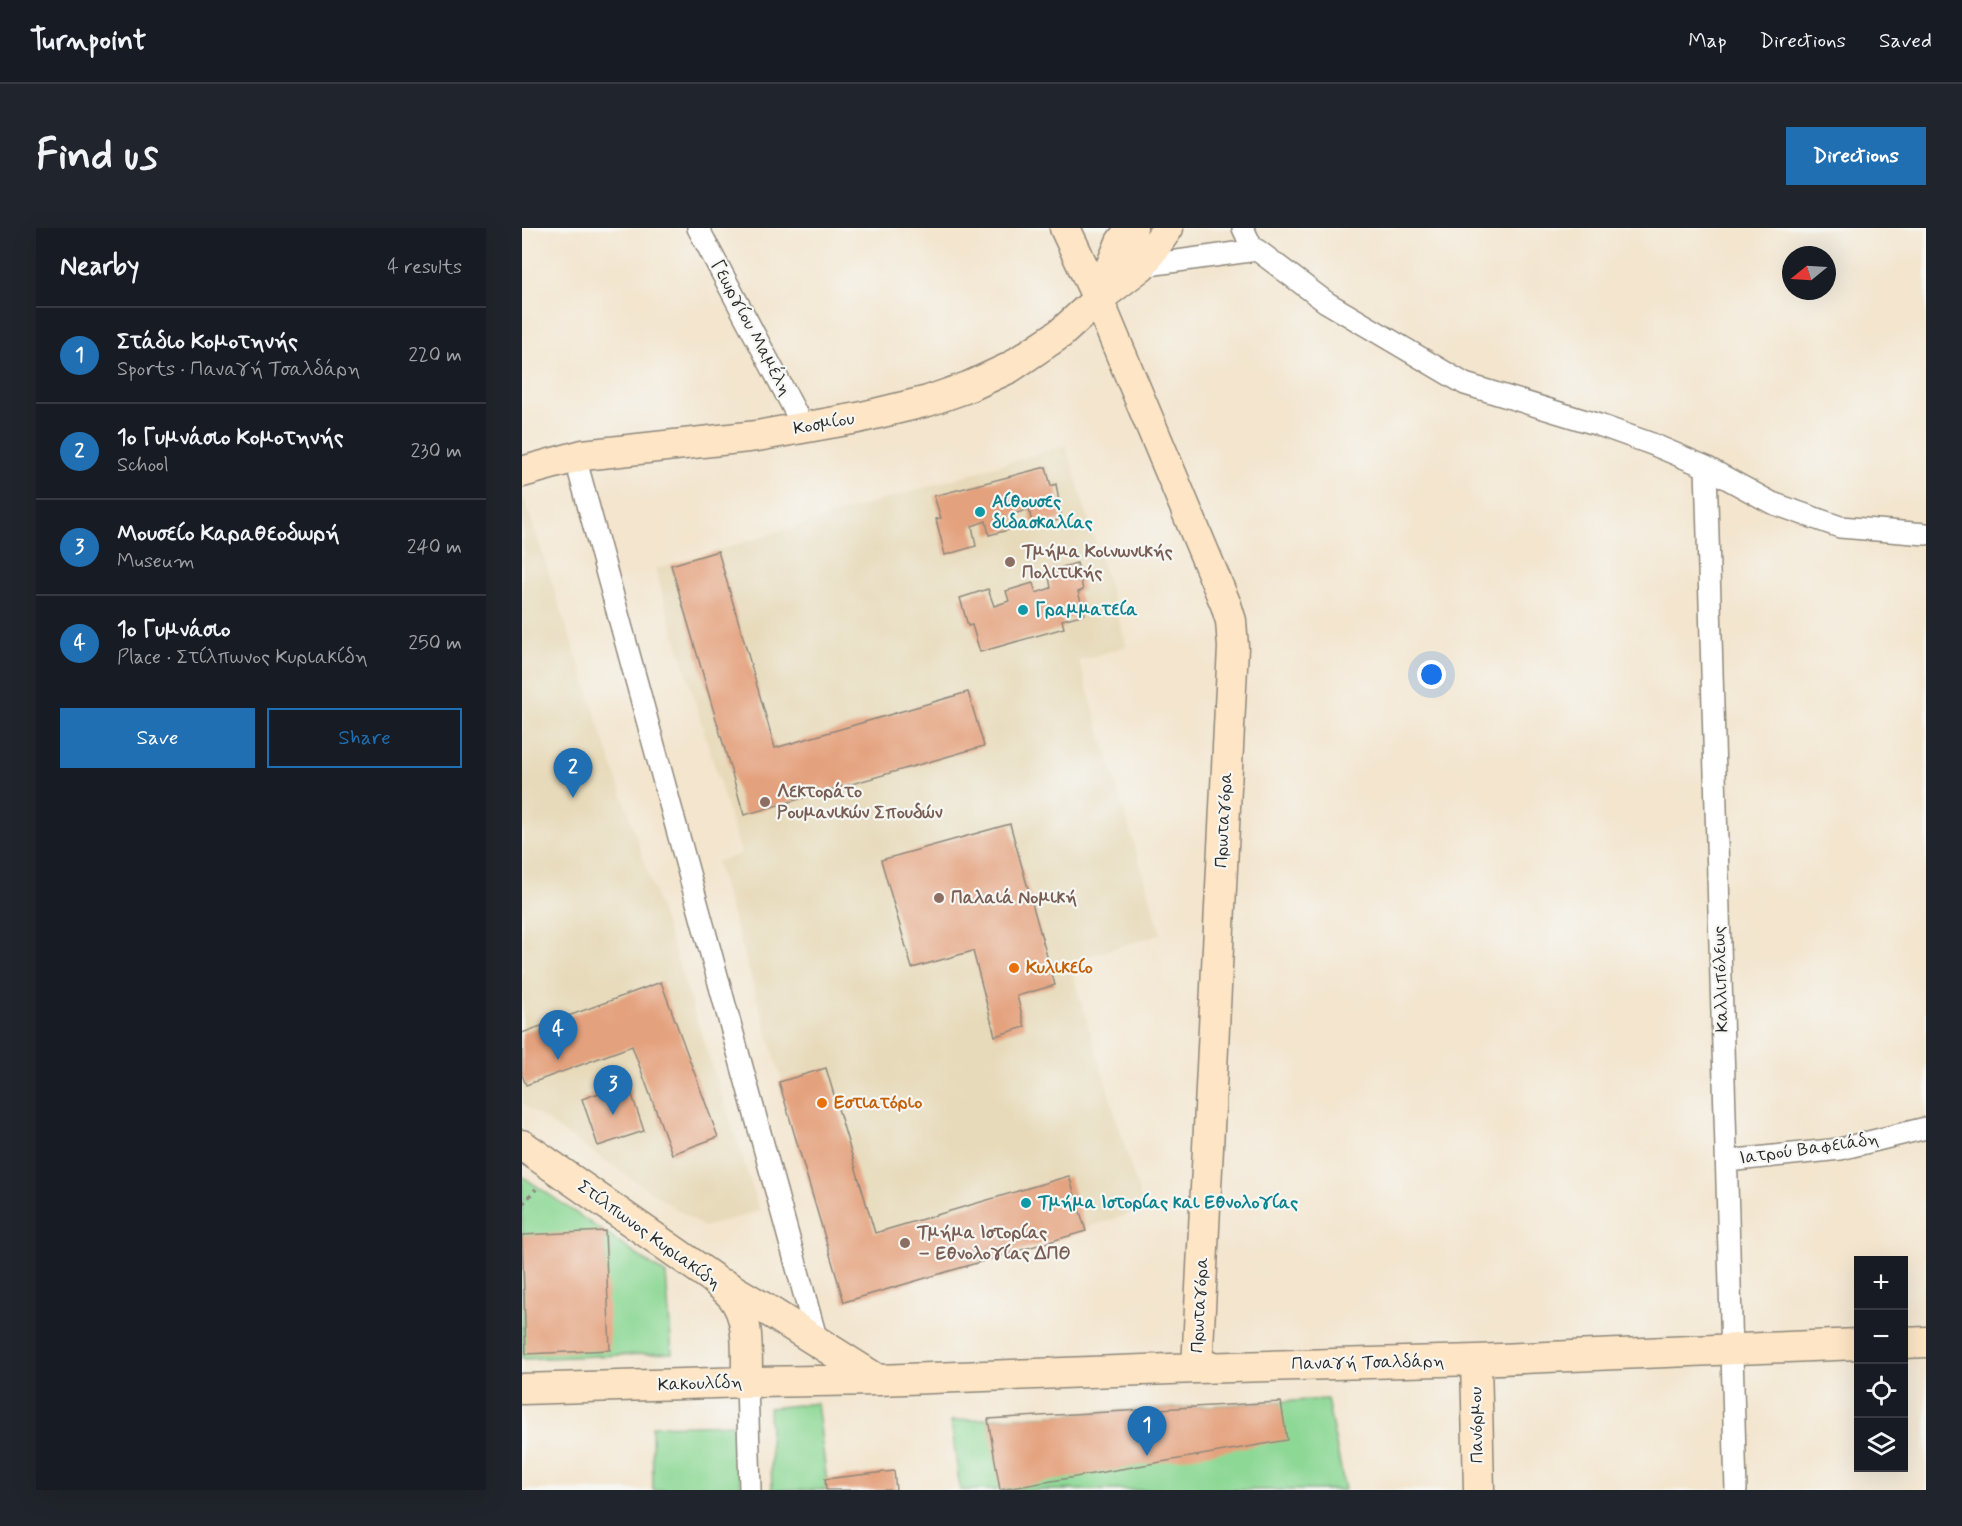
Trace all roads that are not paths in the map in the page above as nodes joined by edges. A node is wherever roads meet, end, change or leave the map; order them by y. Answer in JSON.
{"nodes":[{"id":1,"x":698,"y":228,"type":"edge"},
{"id":2,"x":1065,"y":228,"type":"edge"},
{"id":3,"x":1132,"y":228,"type":"edge"},
{"id":4,"x":1168,"y":228,"type":"edge"},
{"id":5,"x":1244,"y":228,"type":"edge"},
{"id":6,"x":1253,"y":250,"type":"junction"},
{"id":7,"x":1140,"y":266,"type":"junction"},
{"id":8,"x":1098,"y":299,"type":"junction"},
{"id":9,"x":804,"y":428,"type":"junction"},
{"id":10,"x":575,"y":457,"type":"junction"},
{"id":11,"x":524,"y":467,"type":"edge"},
{"id":12,"x":1706,"y":467,"type":"junction"},
{"id":13,"x":1926,"y":534,"type":"edge"},
{"id":14,"x":1926,"y":1128,"type":"edge"},
{"id":15,"x":522,"y":1145,"type":"edge"},
{"id":16,"x":1727,"y":1161,"type":"junction"},
{"id":17,"x":711,"y":1277,"type":"junction"},
{"id":18,"x":817,"y":1341,"type":"junction"},
{"id":19,"x":1926,"y":1342,"type":"edge"},
{"id":20,"x":1908,"y":1343,"type":"edge"},
{"id":21,"x":1854,"y":1344,"type":"edge"},
{"id":22,"x":1732,"y":1349,"type":"junction"},
{"id":23,"x":1476,"y":1360,"type":"junction"},
{"id":24,"x":1197,"y":1368,"type":"junction"},
{"id":25,"x":878,"y":1380,"type":"junction"},
{"id":26,"x":747,"y":1382,"type":"junction"},
{"id":27,"x":522,"y":1389,"type":"edge"},
{"id":28,"x":750,"y":1490,"type":"edge"},
{"id":29,"x":1479,"y":1490,"type":"edge"},
{"id":30,"x":1736,"y":1490,"type":"edge"}],
"edges":[{"from":1,"to":9,"type":"street","name":"Γεωργίου Μαμέλη"},
{"from":2,"to":8,"type":"street","name":"Πρωταγόρα"},
{"from":3,"to":8,"type":"street","name":"Κοσμίου"},
{"from":4,"to":7,"type":"street","name":"Κοσμίου"},
{"from":5,"to":6,"type":"street"},
{"from":6,"to":7,"type":"street"},
{"from":6,"to":12,"type":"street"},
{"from":7,"to":8,"type":"street","name":"Κοσμίου"},
{"from":8,"to":9,"type":"street","name":"Κοσμίου"},
{"from":8,"to":24,"type":"street","name":"Πρωταγόρα"},
{"from":9,"to":10,"type":"street","name":"Κοσμίου"},
{"from":10,"to":11,"type":"street","name":"Κοσμίου"},
{"from":10,"to":18,"type":"street"},
{"from":12,"to":13,"type":"street"},
{"from":12,"to":16,"type":"street","name":"Καλλιπόλεως"},
{"from":14,"to":16,"type":"street","name":"Ιατρού Βαφειάδη"},
{"from":15,"to":17,"type":"street","name":"Στίλπωνος Κυριακίδη"},
{"from":16,"to":22,"type":"street","name":"Καλλιπόλεως"},
{"from":17,"to":18,"type":"street"},
{"from":17,"to":26,"type":"street","name":"Στίλπωνος Κυριακίδη"},
{"from":18,"to":25,"type":"street"},
{"from":19,"to":20,"type":"street"},
{"from":21,"to":22,"type":"street","name":"Παναγή Τσαλδάρη"},
{"from":22,"to":23,"type":"street","name":"Παναγή Τσαλδάρη"},
{"from":22,"to":30,"type":"street","name":"Καλλιπόλεως"},
{"from":23,"to":24,"type":"street","name":"Παναγή Τσαλδάρη"},
{"from":23,"to":29,"type":"street","name":"Πανόρμου"},
{"from":24,"to":25,"type":"street","name":"Παναγή Τσαλδάρη"},
{"from":25,"to":26,"type":"street","name":"Κακουλίδη"},
{"from":26,"to":27,"type":"street","name":"Κακουλίδη"},
{"from":26,"to":28,"type":"street"}]}
